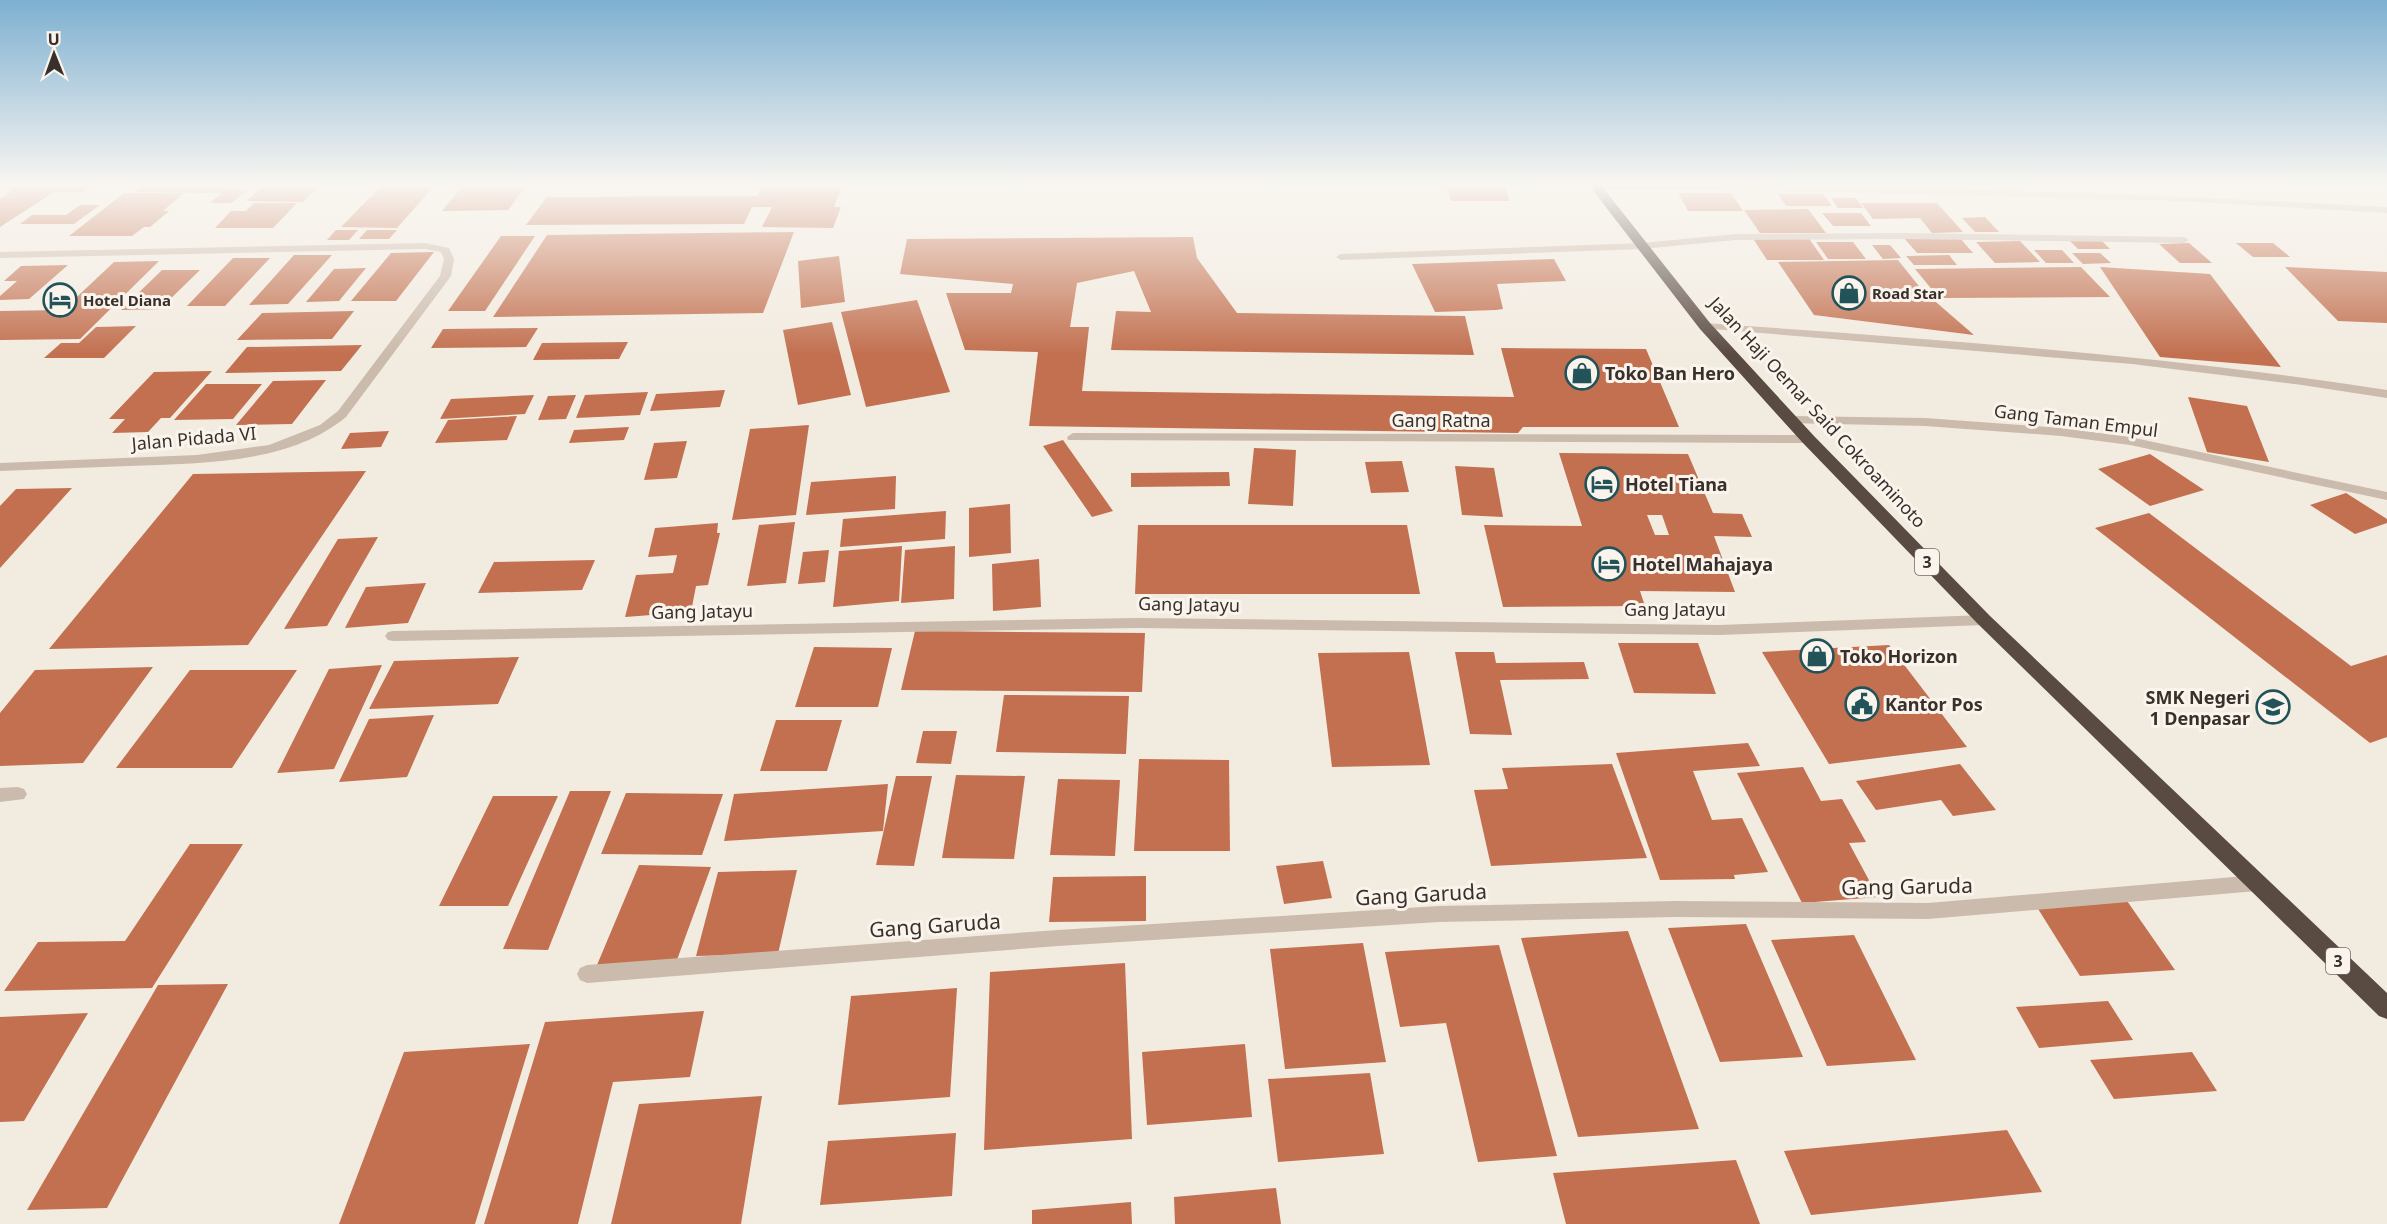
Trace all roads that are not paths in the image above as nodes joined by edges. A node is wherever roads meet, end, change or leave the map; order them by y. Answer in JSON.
{"nodes":[{"id":1,"x":1638,"y":241,"type":"edge"},
{"id":2,"x":1692,"y":241,"type":"edge"},
{"id":3,"x":1642,"y":246,"type":"junction"},
{"id":4,"x":0,"y":255,"type":"edge"},
{"id":5,"x":1341,"y":257,"type":"dead end"},
{"id":6,"x":1705,"y":326,"type":"junction"},
{"id":7,"x":2387,"y":394,"type":"edge"},
{"id":8,"x":1791,"y":420,"type":"junction"},
{"id":9,"x":1073,"y":437,"type":"dead end"},
{"id":10,"x":1808,"y":439,"type":"junction"},
{"id":11,"x":0,"y":466,"type":"edge"},
{"id":12,"x":2387,"y":496,"type":"edge"},
{"id":13,"x":1984,"y":620,"type":"junction"},
{"id":14,"x":393,"y":636,"type":"dead end"},
{"id":15,"x":18,"y":794,"type":"dead end"},
{"id":16,"x":0,"y":795,"type":"edge"},
{"id":17,"x":2257,"y":883,"type":"junction"},
{"id":18,"x":587,"y":974,"type":"dead end"},
{"id":19,"x":2387,"y":1008,"type":"edge"}],
"edges":[{"from":1,"to":3,"type":"highway","name":"Jalan Haji Oemar Said Cokroaminoto","number":"3"},
{"from":2,"to":3,"type":"street"},
{"from":3,"to":5,"type":"street"},
{"from":3,"to":6,"type":"highway","name":"Jalan Haji Oemar Said Cokroaminoto","number":"3"},
{"from":4,"to":11,"type":"street","name":"Jalan Pidada VI"},
{"from":6,"to":7,"type":"street"},
{"from":6,"to":8,"type":"highway","name":"Jalan Haji Oemar Said Cokroaminoto","number":"3"},
{"from":8,"to":10,"type":"highway","name":"Jalan Haji Oemar Said Cokroaminoto","number":"3"},
{"from":8,"to":12,"type":"street","name":"Gang Taman Empul"},
{"from":9,"to":10,"type":"street","name":"Gang Ratna"},
{"from":10,"to":13,"type":"highway","name":"Jalan Haji Oemar Said Cokroaminoto","number":"3"},
{"from":13,"to":14,"type":"street","name":"Gang Jatayu"},
{"from":13,"to":17,"type":"highway","name":"Jalan Haji Oemar Said Cokroaminoto","number":"3"},
{"from":15,"to":16,"type":"street"},
{"from":17,"to":18,"type":"street","name":"Gang Garuda"},
{"from":17,"to":19,"type":"highway","name":"Jalan Haji Oemar Said Cokroaminoto","number":"3"}]}
